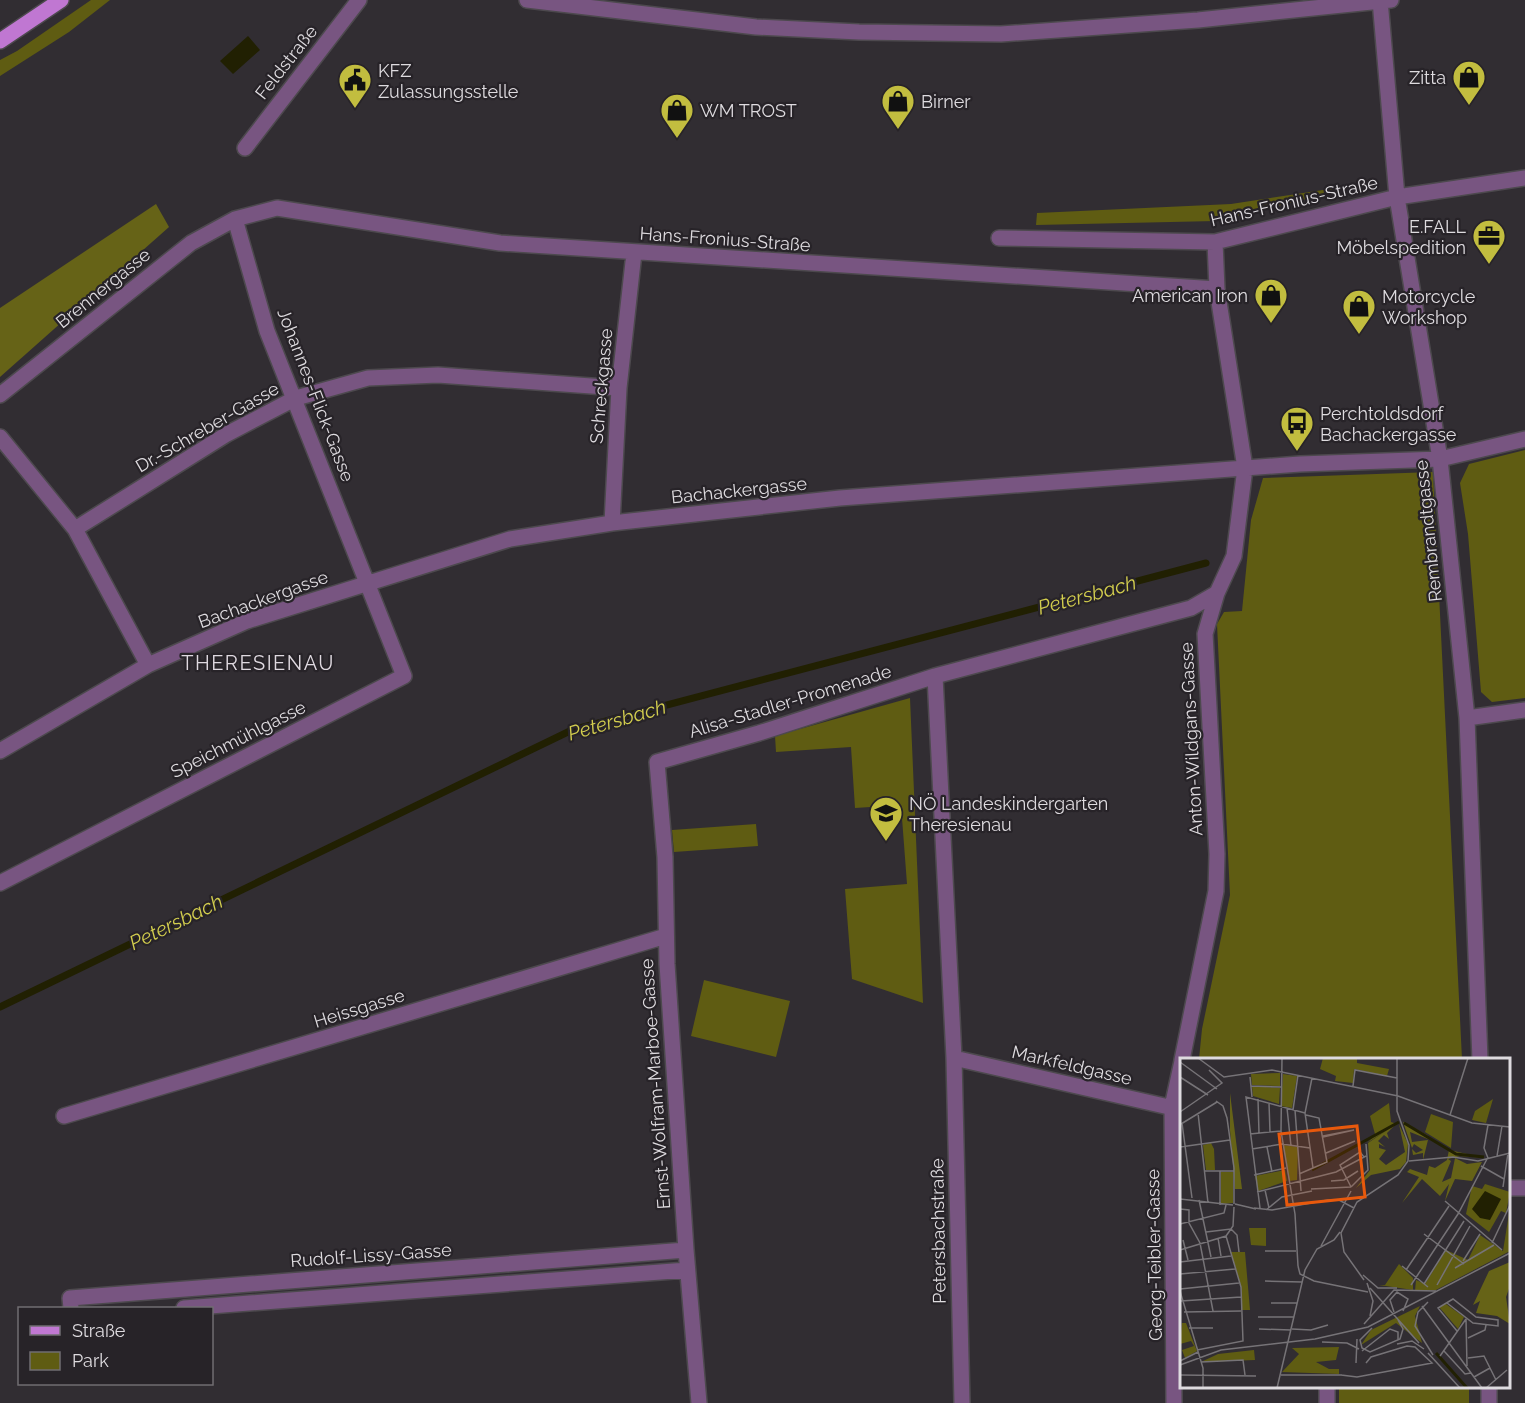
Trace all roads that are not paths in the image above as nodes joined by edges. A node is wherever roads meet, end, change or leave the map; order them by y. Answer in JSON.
{"nodes":[{"id":1,"x":61,"y":0,"type":"edge"},
{"id":2,"x":358,"y":0,"type":"edge"},
{"id":3,"x":528,"y":0,"type":"edge"},
{"id":4,"x":1384,"y":0,"type":"edge"},
{"id":5,"x":0,"y":41,"type":"edge"},
{"id":6,"x":245,"y":148,"type":"dead end"},
{"id":7,"x":1525,"y":178,"type":"edge"},
{"id":8,"x":1397,"y":197,"type":"junction"},
{"id":9,"x":235,"y":219,"type":"junction"},
{"id":10,"x":999,"y":238,"type":"dead end"},
{"id":11,"x":1215,"y":242,"type":"junction"},
{"id":12,"x":634,"y":253,"type":"junction"},
{"id":13,"x":1217,"y":289,"type":"junction"},
{"id":14,"x":619,"y":387,"type":"junction"},
{"id":15,"x":0,"y":395,"type":"edge"},
{"id":16,"x":296,"y":398,"type":"junction"},
{"id":17,"x":0,"y":437,"type":"edge"},
{"id":18,"x":1525,"y":439,"type":"edge"},
{"id":19,"x":1440,"y":459,"type":"junction"},
{"id":20,"x":1245,"y":468,"type":"junction"},
{"id":21,"x":612,"y":523,"type":"junction"},
{"id":22,"x":75,"y":529,"type":"junction"},
{"id":23,"x":368,"y":583,"type":"junction"},
{"id":24,"x":1217,"y":592,"type":"junction"},
{"id":25,"x":148,"y":665,"type":"junction"},
{"id":26,"x":935,"y":676,"type":"junction"},
{"id":27,"x":1525,"y":710,"type":"edge"},
{"id":28,"x":1467,"y":718,"type":"junction"},
{"id":29,"x":0,"y":751,"type":"edge"},
{"id":30,"x":657,"y":762,"type":"joint"},
{"id":31,"x":0,"y":883,"type":"edge"},
{"id":32,"x":666,"y":936,"type":"junction"},
{"id":33,"x":954,"y":1058,"type":"junction"},
{"id":34,"x":1182,"y":1058,"type":"edge"},
{"id":35,"x":1480,"y":1058,"type":"edge"},
{"id":36,"x":1180,"y":1080,"type":"edge"},
{"id":37,"x":1177,"y":1109,"type":"edge"},
{"id":38,"x":64,"y":1116,"type":"dead end"},
{"id":39,"x":686,"y":1250,"type":"junction"},
{"id":40,"x":687,"y":1270,"type":"junction"},
{"id":41,"x":71,"y":1307,"type":"edge"},
{"id":42,"x":197,"y":1307,"type":"edge"},
{"id":43,"x":699,"y":1403,"type":"edge"},
{"id":44,"x":962,"y":1403,"type":"edge"},
{"id":45,"x":1174,"y":1403,"type":"edge"}],
"edges":[{"from":1,"to":5,"type":"main road"},
{"from":2,"to":6,"type":"street","name":"Feldstraße"},
{"from":3,"to":4,"type":"street"},
{"from":4,"to":8,"type":"street","name":"Rembrandtgasse"},
{"from":7,"to":8,"type":"street","name":"Hans-Fronius-Straße"},
{"from":8,"to":11,"type":"street","name":"Hans-Fronius-Straße"},
{"from":8,"to":19,"type":"street","name":"Rembrandtgasse"},
{"from":9,"to":12,"type":"street","name":"Hans-Fronius-Straße"},
{"from":9,"to":15,"type":"street","name":"Brennergasse"},
{"from":9,"to":16,"type":"street","name":"Johannes-Flick-Gasse"},
{"from":10,"to":11,"type":"street","name":"Hans-Fronius-Straße"},
{"from":11,"to":13,"type":"street","name":"Anton-Wildgans-Gasse"},
{"from":12,"to":13,"type":"street","name":"Hans-Fronius-Straße"},
{"from":12,"to":14,"type":"street","name":"Schreckgasse"},
{"from":13,"to":20,"type":"street","name":"Anton-Wildgans-Gasse"},
{"from":14,"to":16,"type":"street","name":"Dr.-Schreber-Gasse"},
{"from":14,"to":21,"type":"street","name":"Schreckgasse"},
{"from":16,"to":22,"type":"street","name":"Dr.-Schreber-Gasse"},
{"from":16,"to":23,"type":"street","name":"Johannes-Flick-Gasse"},
{"from":17,"to":22,"type":"street"},
{"from":18,"to":19,"type":"street","name":"Bachackergasse"},
{"from":19,"to":20,"type":"street","name":"Bachackergasse"},
{"from":19,"to":28,"type":"street","name":"Rembrandtgasse"},
{"from":20,"to":21,"type":"street","name":"Bachackergasse"},
{"from":20,"to":24,"type":"street","name":"Anton-Wildgans-Gasse"},
{"from":21,"to":23,"type":"street","name":"Bachackergasse"},
{"from":22,"to":25,"type":"street"},
{"from":23,"to":25,"type":"street","name":"Bachackergasse"},
{"from":23,"to":31,"type":"street","name":"Speichmühlgasse"},
{"from":24,"to":26,"type":"street","name":"Alisa-Stadler-Promenade"},
{"from":24,"to":34,"type":"street","name":"Anton-Wildgans-Gasse"},
{"from":25,"to":29,"type":"street","name":"Bachackergasse"},
{"from":26,"to":30,"type":"street","name":"Alisa-Stadler-Promenade"},
{"from":26,"to":33,"type":"street","name":"Petersbachstraße"},
{"from":27,"to":28,"type":"street"},
{"from":28,"to":35,"type":"street","name":"Rembrandtgasse"},
{"from":30,"to":32,"type":"street","name":"Ernst-Wolfram-Marboe-Gasse"},
{"from":32,"to":38,"type":"street","name":"Heissgasse"},
{"from":32,"to":39,"type":"street","name":"Ernst-Wolfram-Marboe-Gasse"},
{"from":33,"to":37,"type":"street","name":"Markfeldgasse"},
{"from":33,"to":44,"type":"street","name":"Petersbachstraße"},
{"from":36,"to":37,"type":"street","name":"Anton-Wildgans-Gasse"},
{"from":37,"to":45,"type":"street","name":"Georg-Teibler-Gasse"},
{"from":39,"to":40,"type":"street","name":"Ernst-Wolfram-Marboe-Gasse"},
{"from":39,"to":41,"type":"street","name":"Rudolf-Lissy-Gasse"},
{"from":40,"to":42,"type":"street"},
{"from":40,"to":43,"type":"street","name":"Ernst-Wolfram-Marboe-Gasse"}]}
